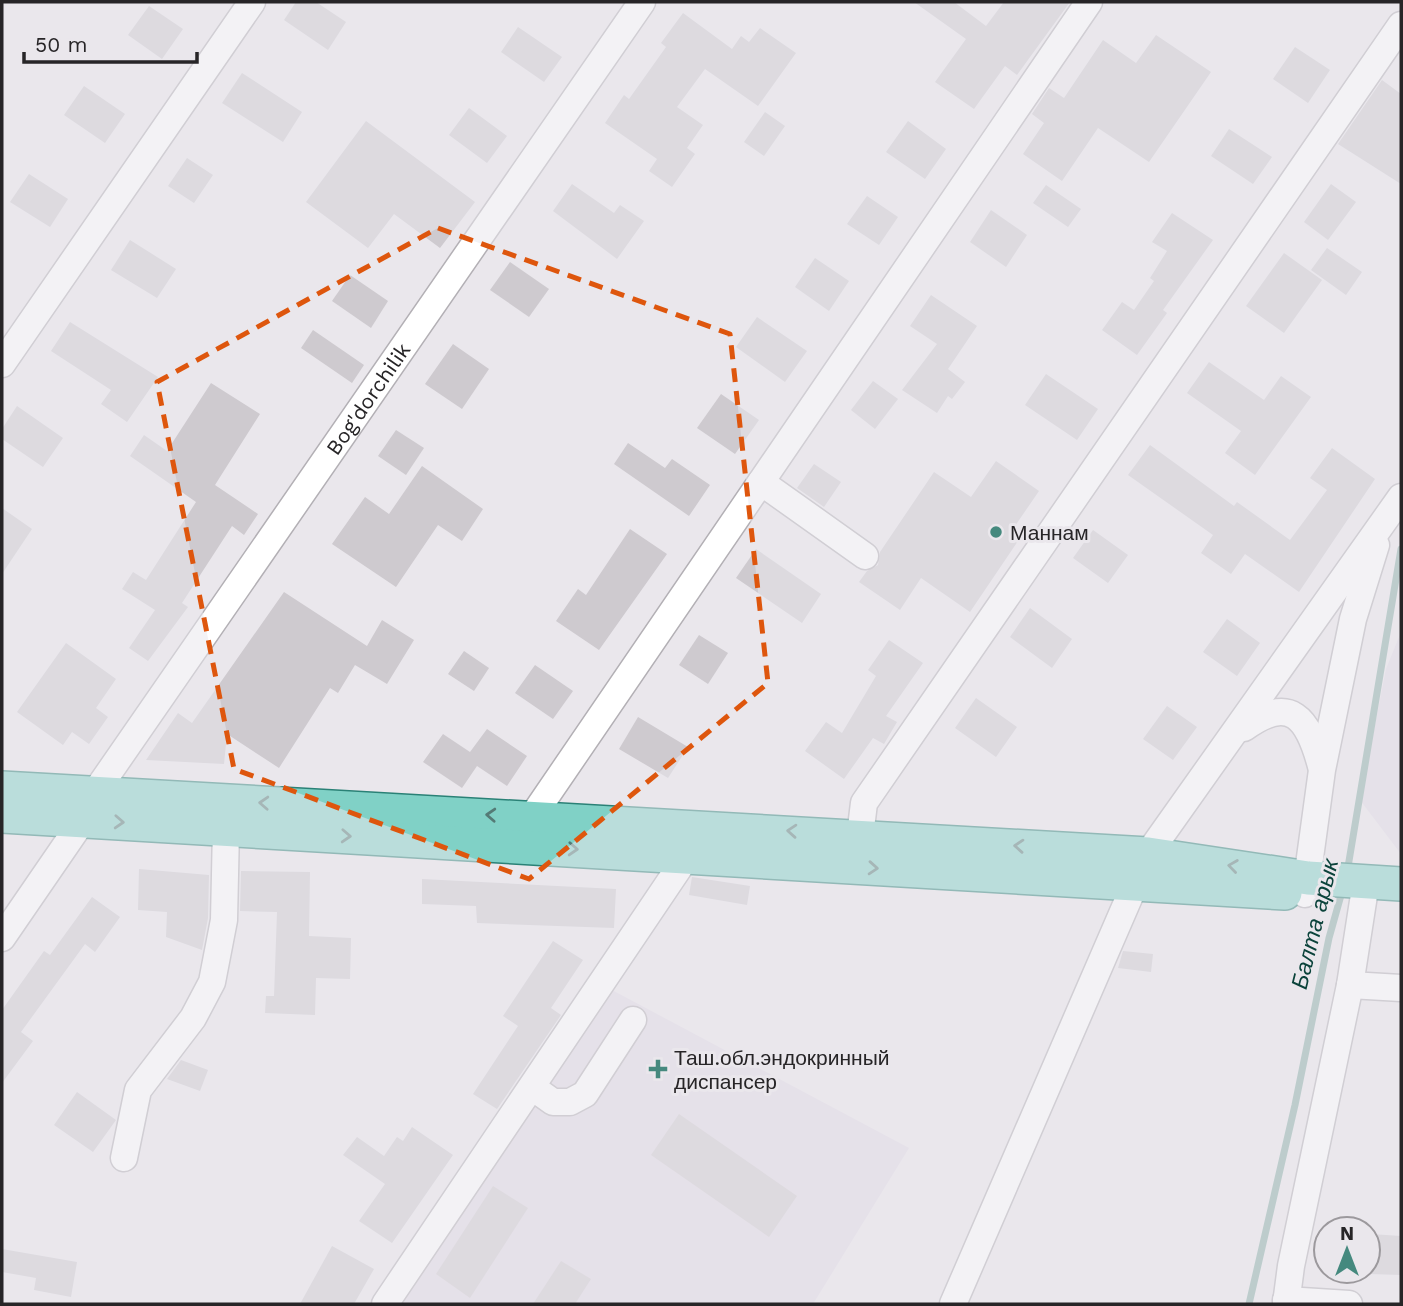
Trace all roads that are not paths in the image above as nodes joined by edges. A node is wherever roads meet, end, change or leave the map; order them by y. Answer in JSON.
{"nodes":[{"id":1,"x":252,"y":2,"type":"edge"},
{"id":2,"x":642,"y":2,"type":"edge"},
{"id":3,"x":1089,"y":2,"type":"edge"},
{"id":4,"x":1401,"y":25,"type":"edge"},
{"id":5,"x":2,"y":364,"type":"edge"},
{"id":6,"x":761,"y":482,"type":"junction"},
{"id":7,"x":1401,"y":497,"type":"edge"},
{"id":8,"x":1383,"y":523,"type":"junction"},
{"id":9,"x":865,"y":556,"type":"dead end"},
{"id":10,"x":1234,"y":735,"type":"junction"},
{"id":11,"x":1322,"y":770,"type":"junction"},
{"id":12,"x":2,"y":788,"type":"edge"},
{"id":13,"x":89,"y":807,"type":"junction"},
{"id":14,"x":2,"y":816,"type":"edge"},
{"id":15,"x":532,"y":817,"type":"junction"},
{"id":16,"x":226,"y":829,"type":"junction"},
{"id":17,"x":860,"y":836,"type":"junction"},
{"id":18,"x":1148,"y":854,"type":"junction"},
{"id":19,"x":687,"y":856,"type":"junction"},
{"id":20,"x":1401,"y":884,"type":"edge"},
{"id":21,"x":1132,"y":885,"type":"junction"},
{"id":22,"x":1315,"y":887,"type":"junction"},
{"id":23,"x":1363,"y":888,"type":"junction"},
{"id":24,"x":1401,"y":897,"type":"edge"},
{"id":25,"x":2,"y":938,"type":"edge"},
{"id":26,"x":1350,"y":985,"type":"junction"},
{"id":27,"x":1401,"y":988,"type":"edge"},
{"id":28,"x":633,"y":1020,"type":"dead end"},
{"id":29,"x":532,"y":1087,"type":"junction"},
{"id":30,"x":124,"y":1158,"type":"dead end"},
{"id":31,"x":1286,"y":1302,"type":"edge"},
{"id":32,"x":385,"y":1304,"type":"edge"},
{"id":33,"x":953,"y":1304,"type":"edge"},
{"id":34,"x":1349,"y":1304,"type":"edge"}],
"edges":[{"from":1,"to":5,"type":"street"},
{"from":2,"to":13,"type":"street","name":"Bog'dorchilik"},
{"from":3,"to":6,"type":"street"},
{"from":4,"to":17,"type":"street"},
{"from":6,"to":9,"type":"street"},
{"from":6,"to":15,"type":"street"},
{"from":7,"to":8,"type":"street"},
{"from":8,"to":10,"type":"street"},
{"from":8,"to":11,"type":"street"},
{"from":10,"to":11,"type":"street"},
{"from":10,"to":18,"type":"street"},
{"from":11,"to":22,"type":"street"},
{"from":12,"to":13,"type":"main road"},
{"from":13,"to":14,"type":"main road"},
{"from":15,"to":13,"type":"main road","one_way":true},
{"from":13,"to":16,"type":"main road","one_way":true},
{"from":13,"to":25,"type":"street","name":"Bog'dorchilik"},
{"from":17,"to":15,"type":"main road","one_way":true},
{"from":16,"to":19,"type":"main road","one_way":true},
{"from":16,"to":30,"type":"street"},
{"from":18,"to":17,"type":"main road","one_way":true},
{"from":18,"to":21,"type":"street"},
{"from":22,"to":18,"type":"main road","one_way":true},
{"from":19,"to":21,"type":"main road","one_way":true},
{"from":19,"to":29,"type":"street"},
{"from":20,"to":23,"type":"main road"},
{"from":21,"to":22,"type":"main road"},
{"from":21,"to":33,"type":"street"},
{"from":22,"to":23,"type":"main road"},
{"from":23,"to":24,"type":"main road"},
{"from":23,"to":26,"type":"street"},
{"from":26,"to":27,"type":"street"},
{"from":26,"to":31,"type":"street"},
{"from":28,"to":29,"type":"street"},
{"from":29,"to":32,"type":"street"},
{"from":31,"to":34,"type":"street"}]}
